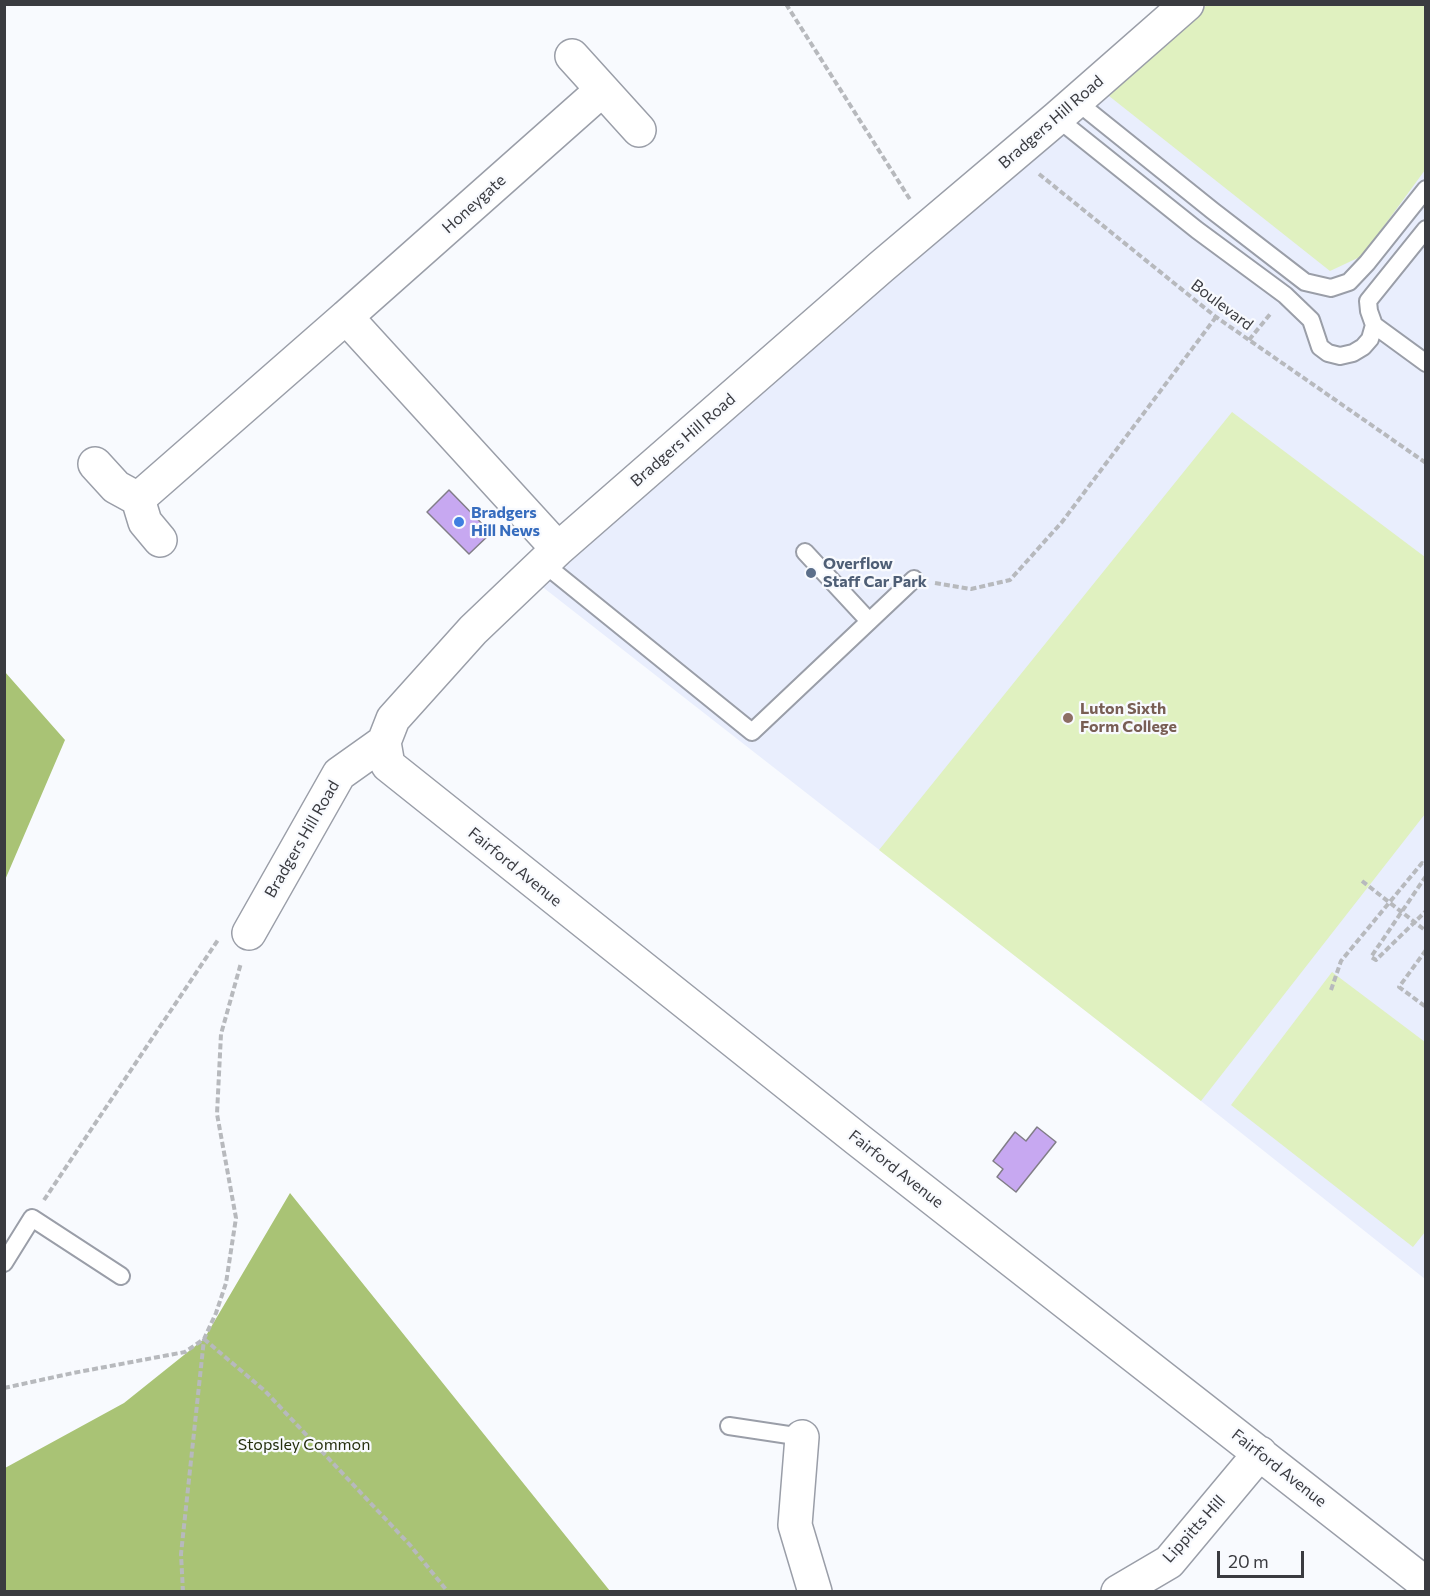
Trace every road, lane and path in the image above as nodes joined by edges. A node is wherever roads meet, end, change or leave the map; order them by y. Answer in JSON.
{"nodes":[{"id":1,"x":786,"y":4,"type":"edge"},
{"id":2,"x":1187,"y":4,"type":"edge"},
{"id":3,"x":572,"y":56,"type":"dead end"},
{"id":4,"x":602,"y":90,"type":"junction"},
{"id":5,"x":1067,"y":110,"type":"junction"},
{"id":6,"x":639,"y":130,"type":"dead end"},
{"id":7,"x":1014,"y":154,"type":"junction"},
{"id":8,"x":1425,"y":189,"type":"edge"},
{"id":9,"x":928,"y":227,"type":"junction"},
{"id":10,"x":1425,"y":230,"type":"edge"},
{"id":11,"x":1271,"y":313,"type":"dead end"},
{"id":12,"x":346,"y":317,"type":"junction"},
{"id":13,"x":1216,"y":317,"type":"junction"},
{"id":14,"x":1374,"y":325,"type":"junction"},
{"id":15,"x":1249,"y":340,"type":"junction"},
{"id":16,"x":1425,"y":363,"type":"edge"},
{"id":17,"x":1425,"y":463,"type":"edge"},
{"id":18,"x":95,"y":464,"type":"dead end"},
{"id":19,"x":138,"y":499,"type":"junction"},
{"id":20,"x":160,"y":540,"type":"dead end"},
{"id":21,"x":805,"y":552,"type":"dead end"},
{"id":22,"x":551,"y":556,"type":"junction"},
{"id":23,"x":914,"y":579,"type":"joint"},
{"id":24,"x":869,"y":621,"type":"junction"},
{"id":25,"x":384,"y":742,"type":"junction"},
{"id":26,"x":1425,"y":865,"type":"edge"},
{"id":27,"x":1425,"y":876,"type":"edge"},
{"id":28,"x":1362,"y":881,"type":"dead end"},
{"id":29,"x":1389,"y":902,"type":"junction"},
{"id":30,"x":1425,"y":911,"type":"edge"},
{"id":31,"x":1401,"y":912,"type":"junction"},
{"id":32,"x":1415,"y":922,"type":"junction"},
{"id":33,"x":1425,"y":931,"type":"edge"},
{"id":34,"x":235,"y":935,"type":"junction"},
{"id":35,"x":1425,"y":951,"type":"edge"},
{"id":36,"x":1331,"y":990,"type":"dead end"},
{"id":37,"x":1425,"y":1006,"type":"edge"},
{"id":38,"x":32,"y":1218,"type":"junction"},
{"id":39,"x":4,"y":1263,"type":"edge"},
{"id":40,"x":121,"y":1276,"type":"dead end"},
{"id":41,"x":204,"y":1339,"type":"junction"},
{"id":42,"x":4,"y":1388,"type":"edge"},
{"id":43,"x":729,"y":1426,"type":"dead end"},
{"id":44,"x":802,"y":1437,"type":"joint"},
{"id":45,"x":1260,"y":1453,"type":"junction"},
{"id":46,"x":1425,"y":1584,"type":"edge"},
{"id":47,"x":183,"y":1592,"type":"edge"},
{"id":48,"x":448,"y":1592,"type":"edge"},
{"id":49,"x":815,"y":1592,"type":"edge"},
{"id":50,"x":1118,"y":1592,"type":"edge"}],
"edges":[{"from":1,"to":9,"type":"path"},
{"from":2,"to":5,"type":"street","name":"Bradgers Hill Road"},
{"from":3,"to":4,"type":"street"},
{"from":4,"to":6,"type":"street"},
{"from":4,"to":12,"type":"street","name":"Honeygate"},
{"from":5,"to":7,"type":"street","name":"Bradgers Hill Road"},
{"from":5,"to":8,"type":"lane"},
{"from":5,"to":14,"type":"lane"},
{"from":7,"to":9,"type":"street","name":"Bradgers Hill Road"},
{"from":7,"to":13,"type":"path","name":"Boulevard"},
{"from":9,"to":22,"type":"street","name":"Bradgers Hill Road"},
{"from":10,"to":14,"type":"lane"},
{"from":11,"to":15,"type":"path"},
{"from":12,"to":19,"type":"street","name":"Honeygate"},
{"from":12,"to":22,"type":"street"},
{"from":13,"to":15,"type":"path","name":"Boulevard"},
{"from":13,"to":23,"type":"path"},
{"from":14,"to":16,"type":"lane"},
{"from":15,"to":17,"type":"path","name":"Boulevard"},
{"from":18,"to":19,"type":"street"},
{"from":19,"to":20,"type":"street"},
{"from":21,"to":24,"type":"lane"},
{"from":22,"to":24,"type":"lane"},
{"from":22,"to":25,"type":"street","name":"Bradgers Hill Road"},
{"from":23,"to":24,"type":"lane"},
{"from":25,"to":34,"type":"street","name":"Bradgers Hill Road"},
{"from":25,"to":45,"type":"street","name":"Fairford Avenue"},
{"from":26,"to":29,"type":"path"},
{"from":27,"to":31,"type":"path"},
{"from":28,"to":29,"type":"path"},
{"from":29,"to":31,"type":"path"},
{"from":29,"to":36,"type":"path"},
{"from":30,"to":32,"type":"path"},
{"from":31,"to":32,"type":"path"},
{"from":31,"to":32,"type":"path"},
{"from":32,"to":33,"type":"path"},
{"from":34,"to":38,"type":"path"},
{"from":34,"to":41,"type":"path"},
{"from":35,"to":37,"type":"path"},
{"from":38,"to":39,"type":"lane"},
{"from":38,"to":40,"type":"lane"},
{"from":41,"to":42,"type":"path"},
{"from":41,"to":47,"type":"path"},
{"from":41,"to":48,"type":"path"},
{"from":43,"to":44,"type":"lane"},
{"from":44,"to":49,"type":"street"},
{"from":45,"to":46,"type":"street","name":"Fairford Avenue"},
{"from":45,"to":50,"type":"street","name":"Lippitts Hill"}]}
